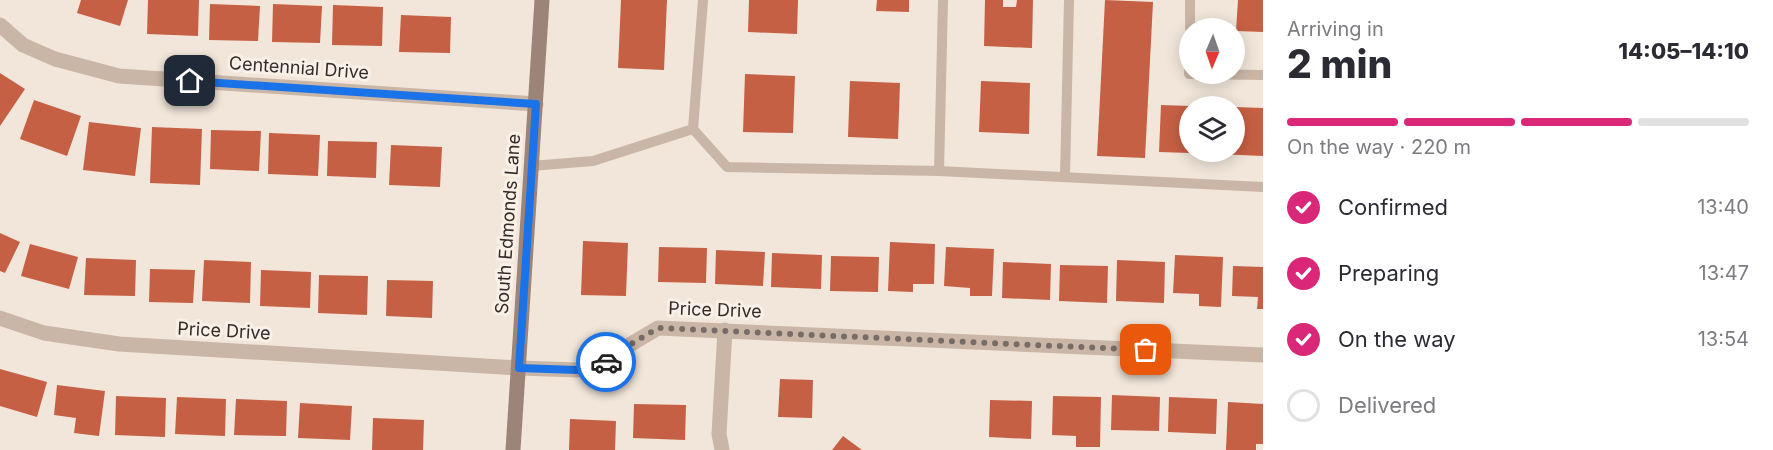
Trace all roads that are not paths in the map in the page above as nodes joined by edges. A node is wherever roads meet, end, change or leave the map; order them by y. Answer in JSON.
{"nodes":[{"id":1,"x":542,"y":0,"type":"edge"},
{"id":2,"x":703,"y":0,"type":"edge"},
{"id":3,"x":943,"y":0,"type":"edge"},
{"id":4,"x":1069,"y":0,"type":"edge"},
{"id":5,"x":1190,"y":0,"type":"edge"},
{"id":6,"x":1190,"y":18,"type":"edge"},
{"id":7,"x":0,"y":25,"type":"edge"},
{"id":8,"x":1245,"y":75,"type":"edge"},
{"id":9,"x":1263,"y":75,"type":"edge"},
{"id":10,"x":536,"y":104,"type":"junction"},
{"id":11,"x":693,"y":129,"type":"junction"},
{"id":12,"x":531,"y":166,"type":"junction"},
{"id":13,"x":939,"y":171,"type":"junction"},
{"id":14,"x":1065,"y":177,"type":"junction"},
{"id":15,"x":1263,"y":187,"type":"edge"},
{"id":16,"x":0,"y":318,"type":"edge"},
{"id":17,"x":725,"y":330,"type":"junction"},
{"id":18,"x":1263,"y":355,"type":"edge"},
{"id":19,"x":519,"y":368,"type":"junction"},
{"id":20,"x":513,"y":450,"type":"edge"},
{"id":21,"x":722,"y":450,"type":"edge"}],
"edges":[{"from":1,"to":10,"type":"street","name":"South Edmonds Lane"},
{"from":2,"to":11,"type":"lane"},
{"from":3,"to":13,"type":"lane"},
{"from":4,"to":14,"type":"lane"},
{"from":5,"to":6,"type":"lane"},
{"from":7,"to":10,"type":"street","name":"Centennial Drive"},
{"from":8,"to":9,"type":"lane"},
{"from":10,"to":12,"type":"street","name":"South Edmonds Lane"},
{"from":11,"to":12,"type":"lane"},
{"from":11,"to":13,"type":"lane"},
{"from":12,"to":19,"type":"street","name":"South Edmonds Lane"},
{"from":13,"to":14,"type":"lane"},
{"from":14,"to":15,"type":"lane"},
{"from":16,"to":19,"type":"street","name":"Price Drive"},
{"from":17,"to":18,"type":"street","name":"Price Drive"},
{"from":17,"to":19,"type":"street","name":"Price Drive"},
{"from":17,"to":21,"type":"street"},
{"from":19,"to":20,"type":"street","name":"South Edmonds Lane"}]}
